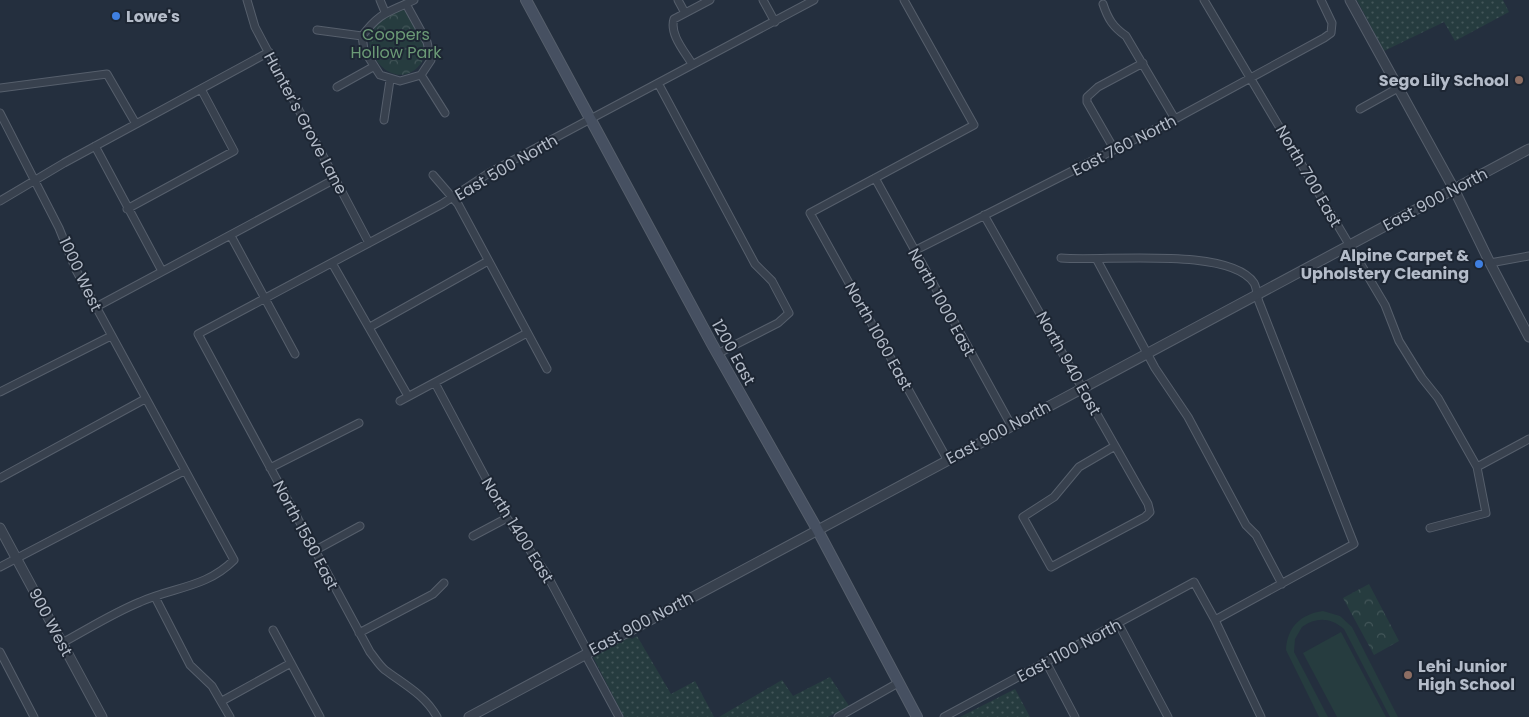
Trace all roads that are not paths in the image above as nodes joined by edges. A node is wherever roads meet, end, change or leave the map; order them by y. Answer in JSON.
{"nodes":[{"id":1,"x":247,"y":0,"type":"edge"},
{"id":2,"x":380,"y":0,"type":"edge"},
{"id":3,"x":414,"y":0,"type":"edge"},
{"id":4,"x":526,"y":0,"type":"edge"},
{"id":5,"x":678,"y":0,"type":"edge"},
{"id":6,"x":710,"y":0,"type":"edge"},
{"id":7,"x":763,"y":0,"type":"edge"},
{"id":8,"x":814,"y":0,"type":"edge"},
{"id":9,"x":904,"y":0,"type":"edge"},
{"id":10,"x":1204,"y":0,"type":"edge"},
{"id":11,"x":1321,"y":0,"type":"edge"},
{"id":12,"x":1350,"y":0,"type":"edge"},
{"id":13,"x":406,"y":4,"type":"junction"},
{"id":14,"x":1103,"y":4,"type":"dead end"},
{"id":15,"x":385,"y":12,"type":"junction"},
{"id":16,"x":685,"y":13,"type":"junction"},
{"id":17,"x":775,"y":22,"type":"junction"},
{"id":18,"x":317,"y":30,"type":"dead end"},
{"id":19,"x":362,"y":36,"type":"junction"},
{"id":20,"x":269,"y":52,"type":"junction"},
{"id":21,"x":1143,"y":63,"type":"junction"},
{"id":22,"x":692,"y":64,"type":"junction"},
{"id":23,"x":373,"y":67,"type":"junction"},
{"id":24,"x":421,"y":75,"type":"junction"},
{"id":25,"x":1252,"y":78,"type":"junction"},
{"id":26,"x":390,"y":80,"type":"junction"},
{"id":27,"x":658,"y":83,"type":"junction"},
{"id":28,"x":0,"y":88,"type":"edge"},
{"id":29,"x":337,"y":88,"type":"dead end"},
{"id":30,"x":1398,"y":88,"type":"junction"},
{"id":31,"x":201,"y":89,"type":"junction"},
{"id":32,"x":1360,"y":109,"type":"dead end"},
{"id":33,"x":0,"y":113,"type":"edge"},
{"id":34,"x":445,"y":114,"type":"dead end"},
{"id":35,"x":591,"y":119,"type":"junction"},
{"id":36,"x":1175,"y":119,"type":"junction"},
{"id":37,"x":384,"y":120,"type":"dead end"},
{"id":38,"x":136,"y":124,"type":"junction"},
{"id":39,"x":94,"y":146,"type":"junction"},
{"id":40,"x":1114,"y":149,"type":"junction"},
{"id":41,"x":1529,"y":149,"type":"edge"},
{"id":42,"x":432,"y":175,"type":"dead end"},
{"id":43,"x":875,"y":178,"type":"junction"},
{"id":44,"x":335,"y":179,"type":"junction"},
{"id":45,"x":35,"y":182,"type":"junction"},
{"id":46,"x":1454,"y":189,"type":"junction"},
{"id":47,"x":453,"y":196,"type":"junction"},
{"id":48,"x":0,"y":201,"type":"edge"},
{"id":49,"x":128,"y":209,"type":"junction"},
{"id":50,"x":984,"y":215,"type":"junction"},
{"id":51,"x":231,"y":236,"type":"junction"},
{"id":52,"x":369,"y":243,"type":"junction"},
{"id":53,"x":1349,"y":245,"type":"junction"},
{"id":54,"x":914,"y":251,"type":"junction"},
{"id":55,"x":1529,"y":256,"type":"edge"},
{"id":56,"x":1061,"y":258,"type":"dead end"},
{"id":57,"x":1097,"y":260,"type":"junction"},
{"id":58,"x":488,"y":261,"type":"junction"},
{"id":59,"x":332,"y":263,"type":"junction"},
{"id":60,"x":1490,"y":263,"type":"junction"},
{"id":61,"x":162,"y":271,"type":"junction"},
{"id":62,"x":1257,"y":295,"type":"junction"},
{"id":63,"x":265,"y":298,"type":"junction"},
{"id":64,"x":96,"y":307,"type":"junction"},
{"id":65,"x":370,"y":327,"type":"junction"},
{"id":66,"x":527,"y":333,"type":"junction"},
{"id":67,"x":198,"y":334,"type":"joint"},
{"id":68,"x":111,"y":336,"type":"junction"},
{"id":69,"x":1529,"y":337,"type":"edge"},
{"id":70,"x":1147,"y":353,"type":"junction"},
{"id":71,"x":294,"y":354,"type":"dead end"},
{"id":72,"x":717,"y":354,"type":"junction"},
{"id":73,"x":547,"y":369,"type":"dead end"},
{"id":74,"x":435,"y":382,"type":"junction"},
{"id":75,"x":1083,"y":387,"type":"junction"},
{"id":76,"x":0,"y":392,"type":"edge"},
{"id":77,"x":408,"y":396,"type":"junction"},
{"id":78,"x":144,"y":399,"type":"junction"},
{"id":79,"x":400,"y":401,"type":"dead end"},
{"id":80,"x":359,"y":423,"type":"dead end"},
{"id":81,"x":1011,"y":425,"type":"junction"},
{"id":82,"x":1529,"y":439,"type":"edge"},
{"id":83,"x":1115,"y":446,"type":"junction"},
{"id":84,"x":948,"y":459,"type":"junction"},
{"id":85,"x":1477,"y":467,"type":"junction"},
{"id":86,"x":270,"y":468,"type":"junction"},
{"id":87,"x":184,"y":471,"type":"junction"},
{"id":88,"x":0,"y":478,"type":"edge"},
{"id":89,"x":507,"y":518,"type":"junction"},
{"id":90,"x":360,"y":526,"type":"dead end"},
{"id":91,"x":0,"y":528,"type":"edge"},
{"id":92,"x":1430,"y":528,"type":"dead end"},
{"id":93,"x":817,"y":529,"type":"junction"},
{"id":94,"x":473,"y":536,"type":"dead end"},
{"id":95,"x":314,"y":550,"type":"junction"},
{"id":96,"x":16,"y":558,"type":"junction"},
{"id":97,"x":0,"y":567,"type":"edge"},
{"id":98,"x":444,"y":583,"type":"dead end"},
{"id":99,"x":1282,"y":584,"type":"junction"},
{"id":100,"x":155,"y":597,"type":"junction"},
{"id":101,"x":1215,"y":620,"type":"junction"},
{"id":102,"x":1118,"y":623,"type":"junction"},
{"id":103,"x":273,"y":630,"type":"dead end"},
{"id":104,"x":359,"y":633,"type":"junction"},
{"id":105,"x":62,"y":643,"type":"junction"},
{"id":106,"x":0,"y":652,"type":"edge"},
{"id":107,"x":586,"y":653,"type":"junction"},
{"id":108,"x":1046,"y":662,"type":"junction"},
{"id":109,"x":291,"y":664,"type":"junction"},
{"id":110,"x":898,"y":683,"type":"junction"},
{"id":111,"x":222,"y":701,"type":"junction"},
{"id":112,"x":99,"y":716,"type":"edge"},
{"id":113,"x":34,"y":717,"type":"edge"},
{"id":114,"x":230,"y":717,"type":"edge"},
{"id":115,"x":320,"y":717,"type":"edge"},
{"id":116,"x":437,"y":717,"type":"edge"},
{"id":117,"x":469,"y":717,"type":"edge"},
{"id":118,"x":619,"y":717,"type":"edge"},
{"id":119,"x":838,"y":717,"type":"edge"},
{"id":120,"x":917,"y":717,"type":"edge"},
{"id":121,"x":944,"y":717,"type":"edge"},
{"id":122,"x":1075,"y":717,"type":"edge"},
{"id":123,"x":1168,"y":717,"type":"edge"},
{"id":124,"x":1261,"y":717,"type":"edge"}],
"edges":[{"from":1,"to":20,"type":"street","name":"Hunter's Grove Lane"},
{"from":2,"to":15,"type":"street"},
{"from":3,"to":13,"type":"street"},
{"from":4,"to":35,"type":"main road","name":"1200 East"},
{"from":5,"to":16,"type":"street"},
{"from":6,"to":16,"type":"street"},
{"from":7,"to":17,"type":"street"},
{"from":8,"to":17,"type":"street","name":"East 500 North"},
{"from":9,"to":43,"type":"street"},
{"from":10,"to":25,"type":"street","name":"North 700 East"},
{"from":11,"to":25,"type":"street","name":"East 760 North"},
{"from":12,"to":30,"type":"street"},
{"from":13,"to":15,"type":"street"},
{"from":13,"to":24,"type":"street"},
{"from":14,"to":21,"type":"street"},
{"from":15,"to":19,"type":"street"},
{"from":16,"to":22,"type":"street"},
{"from":17,"to":22,"type":"street","name":"East 500 North"},
{"from":18,"to":19,"type":"street"},
{"from":19,"to":23,"type":"street"},
{"from":20,"to":31,"type":"street"},
{"from":20,"to":44,"type":"street","name":"Hunter's Grove Lane"},
{"from":21,"to":36,"type":"street"},
{"from":21,"to":40,"type":"street"},
{"from":22,"to":27,"type":"street","name":"East 500 North"},
{"from":23,"to":26,"type":"street"},
{"from":23,"to":29,"type":"street"},
{"from":24,"to":26,"type":"street"},
{"from":24,"to":34,"type":"street"},
{"from":25,"to":36,"type":"street","name":"East 760 North"},
{"from":25,"to":53,"type":"street","name":"North 700 East"},
{"from":26,"to":37,"type":"street"},
{"from":27,"to":35,"type":"street","name":"East 500 North"},
{"from":27,"to":72,"type":"street"},
{"from":28,"to":38,"type":"street"},
{"from":30,"to":32,"type":"street"},
{"from":30,"to":46,"type":"street"},
{"from":31,"to":38,"type":"street"},
{"from":31,"to":49,"type":"street"},
{"from":33,"to":45,"type":"street","name":"1000 West"},
{"from":35,"to":47,"type":"street","name":"East 500 North"},
{"from":35,"to":72,"type":"main road","name":"1200 East"},
{"from":36,"to":40,"type":"street","name":"East 760 North"},
{"from":38,"to":39,"type":"street"},
{"from":39,"to":45,"type":"street"},
{"from":39,"to":49,"type":"street"},
{"from":40,"to":50,"type":"street","name":"East 760 North"},
{"from":41,"to":46,"type":"street","name":"East 900 North"},
{"from":42,"to":47,"type":"street"},
{"from":43,"to":54,"type":"street","name":"North 1000 East"},
{"from":43,"to":84,"type":"street","name":"North 1060 East"},
{"from":44,"to":51,"type":"street"},
{"from":44,"to":52,"type":"street","name":"Hunter's Grove Lane"},
{"from":45,"to":48,"type":"street"},
{"from":45,"to":64,"type":"street","name":"1000 West"},
{"from":46,"to":53,"type":"street","name":"East 900 North"},
{"from":46,"to":60,"type":"street"},
{"from":47,"to":52,"type":"street","name":"East 500 North"},
{"from":47,"to":58,"type":"street"},
{"from":49,"to":61,"type":"street"},
{"from":50,"to":54,"type":"street","name":"East 760 North"},
{"from":50,"to":75,"type":"street","name":"North 940 East"},
{"from":51,"to":61,"type":"street"},
{"from":51,"to":63,"type":"street"},
{"from":52,"to":59,"type":"street","name":"East 500 North"},
{"from":53,"to":62,"type":"street","name":"East 900 North"},
{"from":53,"to":85,"type":"street","name":"North 700 East"},
{"from":54,"to":81,"type":"street","name":"North 1000 East"},
{"from":55,"to":60,"type":"street"},
{"from":56,"to":57,"type":"street"},
{"from":57,"to":62,"type":"street"},
{"from":57,"to":70,"type":"street"},
{"from":58,"to":65,"type":"street"},
{"from":58,"to":66,"type":"street"},
{"from":59,"to":63,"type":"street","name":"East 500 North"},
{"from":59,"to":65,"type":"street"},
{"from":60,"to":69,"type":"street"},
{"from":61,"to":64,"type":"street"},
{"from":62,"to":70,"type":"street","name":"East 900 North"},
{"from":62,"to":99,"type":"street"},
{"from":63,"to":67,"type":"street","name":"East 500 North"},
{"from":63,"to":71,"type":"street"},
{"from":64,"to":68,"type":"street","name":"1000 West"},
{"from":65,"to":77,"type":"street"},
{"from":66,"to":73,"type":"street"},
{"from":66,"to":74,"type":"street"},
{"from":67,"to":86,"type":"street","name":"North 1580 East"},
{"from":68,"to":76,"type":"street"},
{"from":68,"to":78,"type":"street","name":"1000 West"},
{"from":70,"to":75,"type":"street","name":"East 900 North"},
{"from":70,"to":99,"type":"street"},
{"from":72,"to":93,"type":"main road","name":"1200 East"},
{"from":74,"to":77,"type":"street"},
{"from":74,"to":89,"type":"street","name":"North 1400 East"},
{"from":75,"to":81,"type":"street","name":"East 900 North"},
{"from":75,"to":83,"type":"street","name":"North 940 East"},
{"from":77,"to":79,"type":"street"},
{"from":78,"to":87,"type":"street","name":"1000 West"},
{"from":78,"to":88,"type":"street"},
{"from":80,"to":86,"type":"street"},
{"from":81,"to":84,"type":"street","name":"East 900 North"},
{"from":82,"to":85,"type":"street"},
{"from":83,"to":83,"type":"street","name":"North 940 East"},
{"from":84,"to":93,"type":"street","name":"East 900 North"},
{"from":85,"to":92,"type":"street","name":"North 700 East"},
{"from":86,"to":95,"type":"street","name":"North 1580 East"},
{"from":87,"to":96,"type":"street"},
{"from":87,"to":100,"type":"street","name":"1000 West"},
{"from":89,"to":94,"type":"street"},
{"from":89,"to":107,"type":"street","name":"North 1400 East"},
{"from":90,"to":95,"type":"street"},
{"from":91,"to":96,"type":"street","name":"900 West"},
{"from":93,"to":107,"type":"street","name":"East 900 North"},
{"from":93,"to":110,"type":"main road","name":"1200 East"},
{"from":95,"to":104,"type":"street","name":"North 1580 East"},
{"from":96,"to":97,"type":"street"},
{"from":96,"to":105,"type":"street","name":"900 West"},
{"from":98,"to":104,"type":"street"},
{"from":99,"to":101,"type":"street"},
{"from":100,"to":105,"type":"street"},
{"from":100,"to":111,"type":"street"},
{"from":101,"to":102,"type":"street","name":"East 1100 North"},
{"from":101,"to":124,"type":"street"},
{"from":102,"to":108,"type":"street","name":"East 1100 North"},
{"from":102,"to":123,"type":"street"},
{"from":103,"to":109,"type":"street"},
{"from":104,"to":116,"type":"street","name":"North 1580 East"},
{"from":105,"to":112,"type":"street","name":"900 West"},
{"from":106,"to":113,"type":"street"},
{"from":107,"to":117,"type":"street","name":"East 900 North"},
{"from":107,"to":118,"type":"street","name":"North 1400 East"},
{"from":108,"to":121,"type":"street","name":"East 1100 North"},
{"from":108,"to":122,"type":"street"},
{"from":109,"to":111,"type":"street"},
{"from":109,"to":115,"type":"street"},
{"from":110,"to":119,"type":"street"},
{"from":110,"to":120,"type":"main road","name":"1200 East"},
{"from":111,"to":114,"type":"street"}]}
